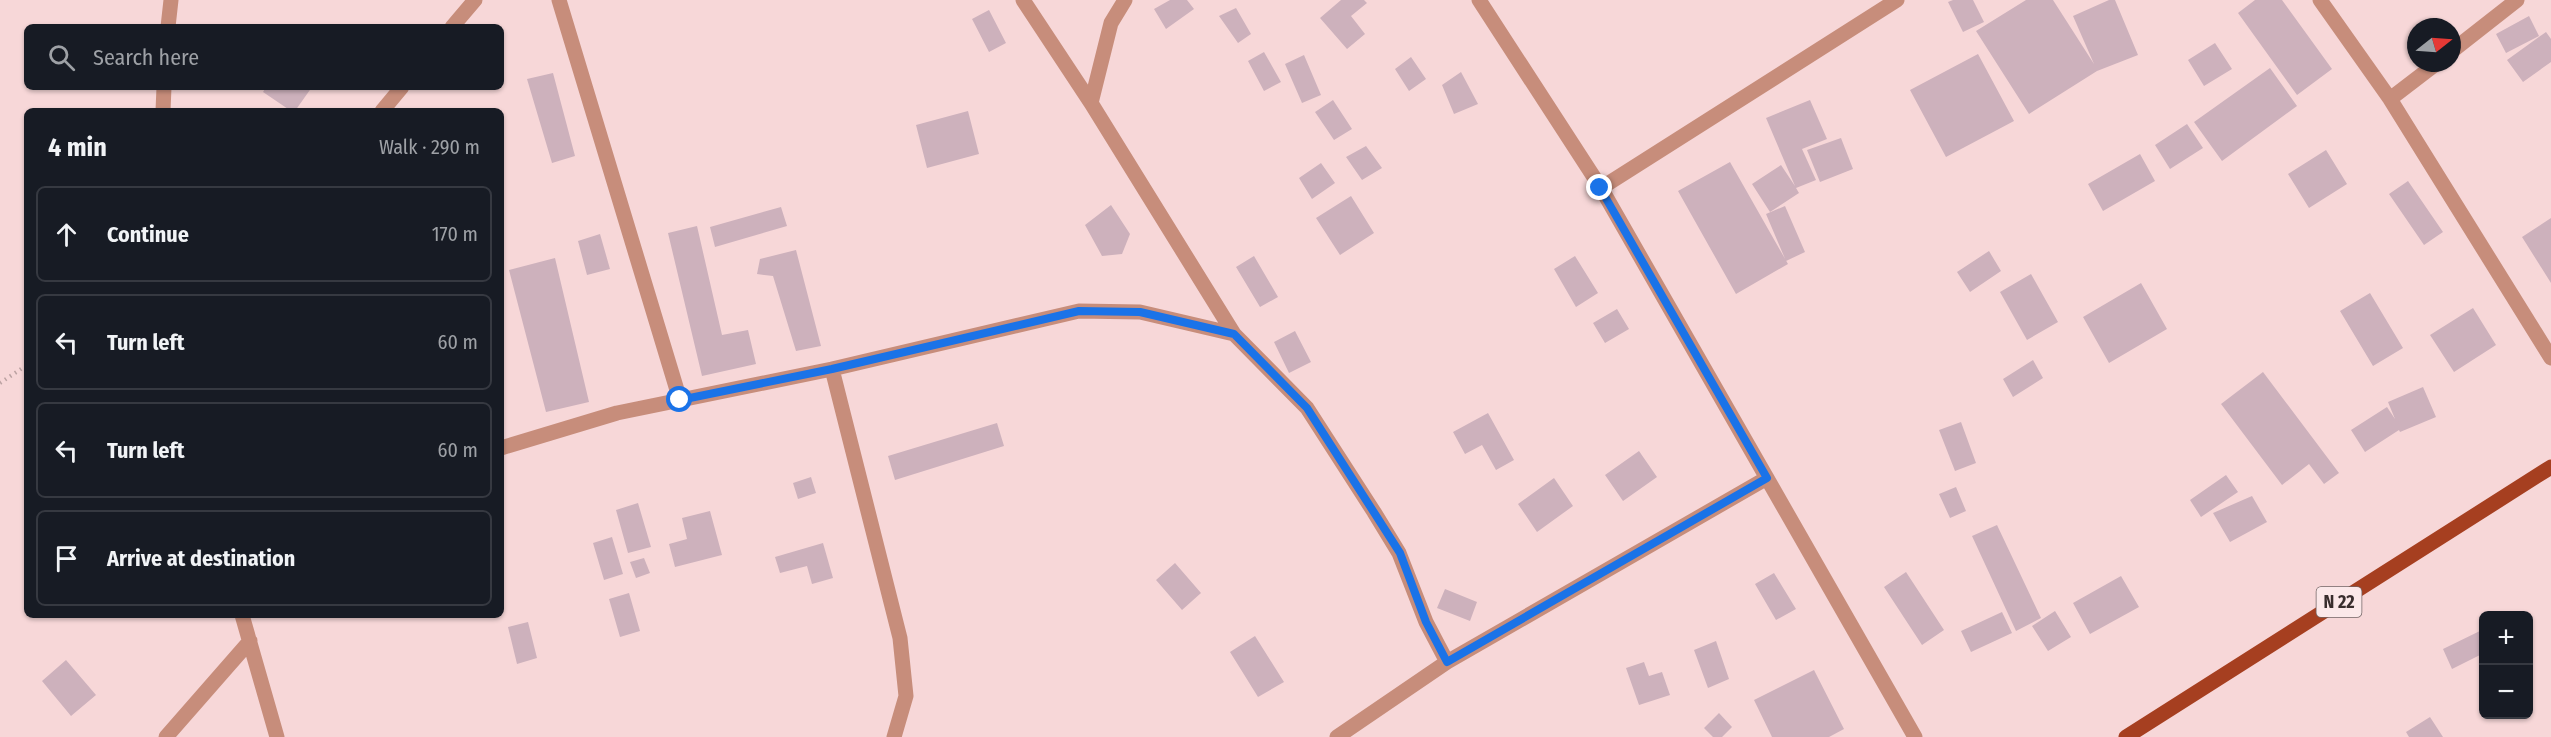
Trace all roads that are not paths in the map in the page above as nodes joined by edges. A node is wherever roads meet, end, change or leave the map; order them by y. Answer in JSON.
{"nodes":[{"id":1,"x":171,"y":0,"type":"edge"},
{"id":2,"x":475,"y":0,"type":"edge"},
{"id":3,"x":559,"y":0,"type":"edge"},
{"id":4,"x":1023,"y":0,"type":"edge"},
{"id":5,"x":1125,"y":0,"type":"edge"},
{"id":6,"x":1479,"y":0,"type":"edge"},
{"id":7,"x":1897,"y":0,"type":"edge"},
{"id":8,"x":2320,"y":0,"type":"edge"},
{"id":9,"x":2517,"y":0,"type":"edge"},
{"id":10,"x":168,"y":24,"type":"edge"},
{"id":11,"x":455,"y":24,"type":"edge"},
{"id":12,"x":2461,"y":44,"type":"edge"},
{"id":13,"x":2424,"y":72,"type":"edge"},
{"id":14,"x":164,"y":90,"type":"edge"},
{"id":15,"x":400,"y":90,"type":"edge"},
{"id":16,"x":2390,"y":99,"type":"junction"},
{"id":17,"x":1091,"y":104,"type":"junction"},
{"id":18,"x":163,"y":108,"type":"edge"},
{"id":19,"x":384,"y":108,"type":"edge"},
{"id":20,"x":1600,"y":188,"type":"junction"},
{"id":21,"x":1234,"y":334,"type":"junction"},
{"id":22,"x":2551,"y":357,"type":"edge"},
{"id":23,"x":832,"y":369,"type":"junction"},
{"id":24,"x":680,"y":400,"type":"junction"},
{"id":25,"x":504,"y":447,"type":"edge"},
{"id":26,"x":2551,"y":467,"type":"edge"},
{"id":27,"x":1767,"y":478,"type":"junction"},
{"id":28,"x":243,"y":618,"type":"edge"},
{"id":29,"x":250,"y":641,"type":"junction"},
{"id":30,"x":1447,"y":662,"type":"junction"},
{"id":31,"x":166,"y":737,"type":"edge"},
{"id":32,"x":277,"y":737,"type":"edge"},
{"id":33,"x":894,"y":737,"type":"edge"},
{"id":34,"x":1337,"y":737,"type":"edge"},
{"id":35,"x":1915,"y":737,"type":"edge"},
{"id":36,"x":2126,"y":737,"type":"edge"}],
"edges":[{"from":1,"to":10,"type":"street"},
{"from":2,"to":11,"type":"street"},
{"from":3,"to":24,"type":"street"},
{"from":4,"to":17,"type":"street"},
{"from":5,"to":17,"type":"street"},
{"from":6,"to":20,"type":"street"},
{"from":7,"to":20,"type":"street"},
{"from":8,"to":16,"type":"street"},
{"from":9,"to":12,"type":"street"},
{"from":13,"to":16,"type":"street"},
{"from":14,"to":18,"type":"street"},
{"from":15,"to":19,"type":"street"},
{"from":16,"to":22,"type":"street"},
{"from":17,"to":21,"type":"street"},
{"from":20,"to":27,"type":"street"},
{"from":21,"to":23,"type":"street"},
{"from":21,"to":30,"type":"street"},
{"from":23,"to":24,"type":"street"},
{"from":23,"to":33,"type":"street"},
{"from":24,"to":25,"type":"street"},
{"from":26,"to":36,"type":"main road","number":"N 22"},
{"from":27,"to":30,"type":"street"},
{"from":27,"to":35,"type":"street"},
{"from":28,"to":29,"type":"street"},
{"from":29,"to":31,"type":"street"},
{"from":29,"to":32,"type":"street"},
{"from":30,"to":34,"type":"street"}]}
